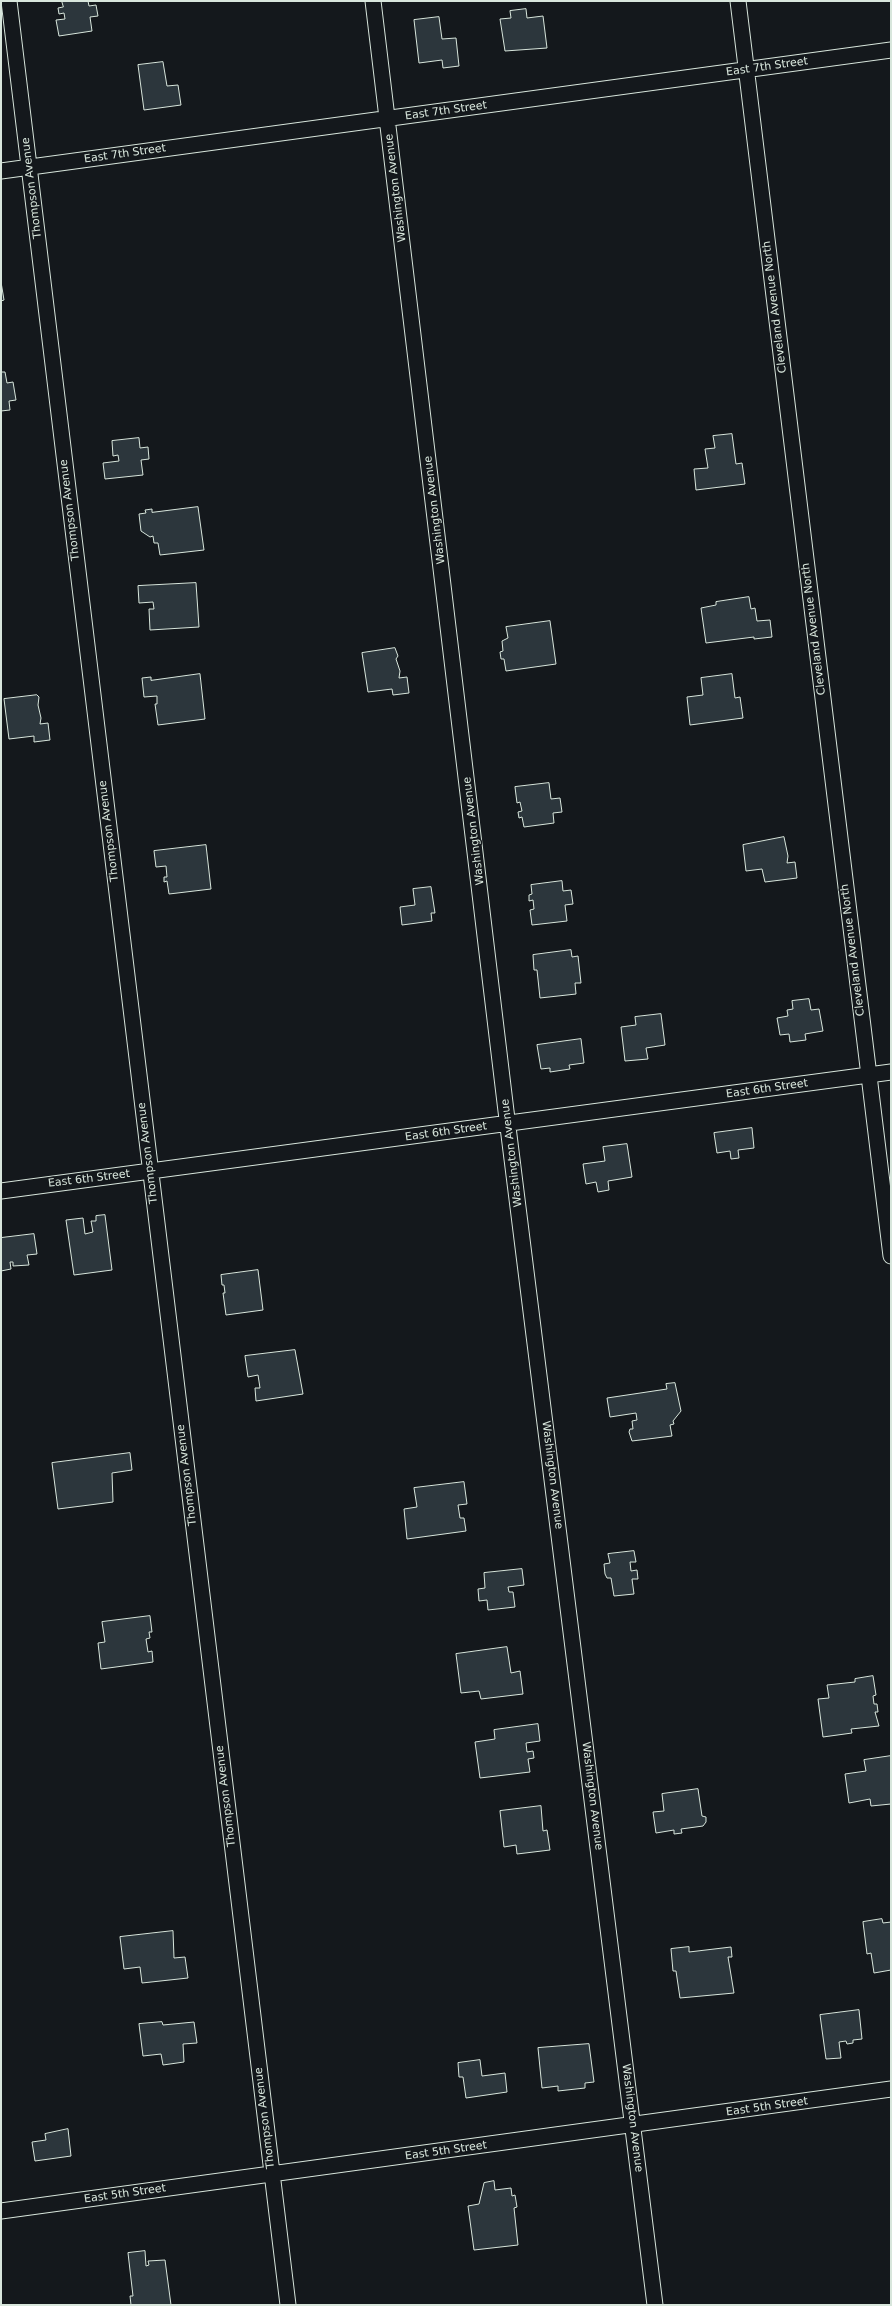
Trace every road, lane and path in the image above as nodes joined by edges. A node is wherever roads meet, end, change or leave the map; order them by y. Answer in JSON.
{"nodes":[{"id":1,"x":9,"y":1,"type":"edge"},
{"id":2,"x":373,"y":1,"type":"edge"},
{"id":3,"x":738,"y":1,"type":"edge"},
{"id":4,"x":891,"y":50,"type":"edge"},
{"id":5,"x":747,"y":70,"type":"junction"},
{"id":6,"x":388,"y":119,"type":"junction"},
{"id":7,"x":29,"y":167,"type":"junction"},
{"id":8,"x":1,"y":171,"type":"edge"},
{"id":9,"x":891,"y":1072,"type":"edge"},
{"id":10,"x":869,"y":1075,"type":"junction"},
{"id":11,"x":508,"y":1124,"type":"junction"},
{"id":12,"x":150,"y":1172,"type":"junction"},
{"id":13,"x":1,"y":1191,"type":"edge"},
{"id":14,"x":891,"y":1256,"type":"edge"},
{"id":15,"x":891,"y":2090,"type":"edge"},
{"id":16,"x":632,"y":2125,"type":"junction"},
{"id":17,"x":272,"y":2174,"type":"junction"},
{"id":18,"x":1,"y":2211,"type":"edge"},
{"id":19,"x":288,"y":2305,"type":"edge"},
{"id":20,"x":655,"y":2305,"type":"edge"}],
"edges":[{"from":1,"to":7,"type":"street","name":"Thompson Avenue"},
{"from":2,"to":6,"type":"street","name":"Washington Avenue"},
{"from":3,"to":5,"type":"street","name":"Cleveland Avenue North"},
{"from":4,"to":5,"type":"street","name":"East 7th Street"},
{"from":5,"to":6,"type":"street","name":"East 7th Street"},
{"from":5,"to":10,"type":"street","name":"Cleveland Avenue North"},
{"from":6,"to":7,"type":"street","name":"East 7th Street"},
{"from":6,"to":11,"type":"street","name":"Washington Avenue"},
{"from":7,"to":8,"type":"street","name":"East 7th Street"},
{"from":7,"to":12,"type":"street","name":"Thompson Avenue"},
{"from":9,"to":10,"type":"street","name":"East 6th Street"},
{"from":10,"to":11,"type":"street","name":"East 6th Street"},
{"from":10,"to":14,"type":"street","name":"Cleveland Avenue North"},
{"from":11,"to":12,"type":"street","name":"East 6th Street"},
{"from":11,"to":16,"type":"street","name":"Washington Avenue"},
{"from":12,"to":13,"type":"street","name":"East 6th Street"},
{"from":12,"to":17,"type":"street","name":"Thompson Avenue"},
{"from":15,"to":16,"type":"street","name":"East 5th Street"},
{"from":16,"to":17,"type":"street","name":"East 5th Street"},
{"from":16,"to":20,"type":"street","name":"Washington Avenue"},
{"from":17,"to":18,"type":"street","name":"East 5th Street"},
{"from":17,"to":19,"type":"street","name":"Thompson Avenue"}]}
